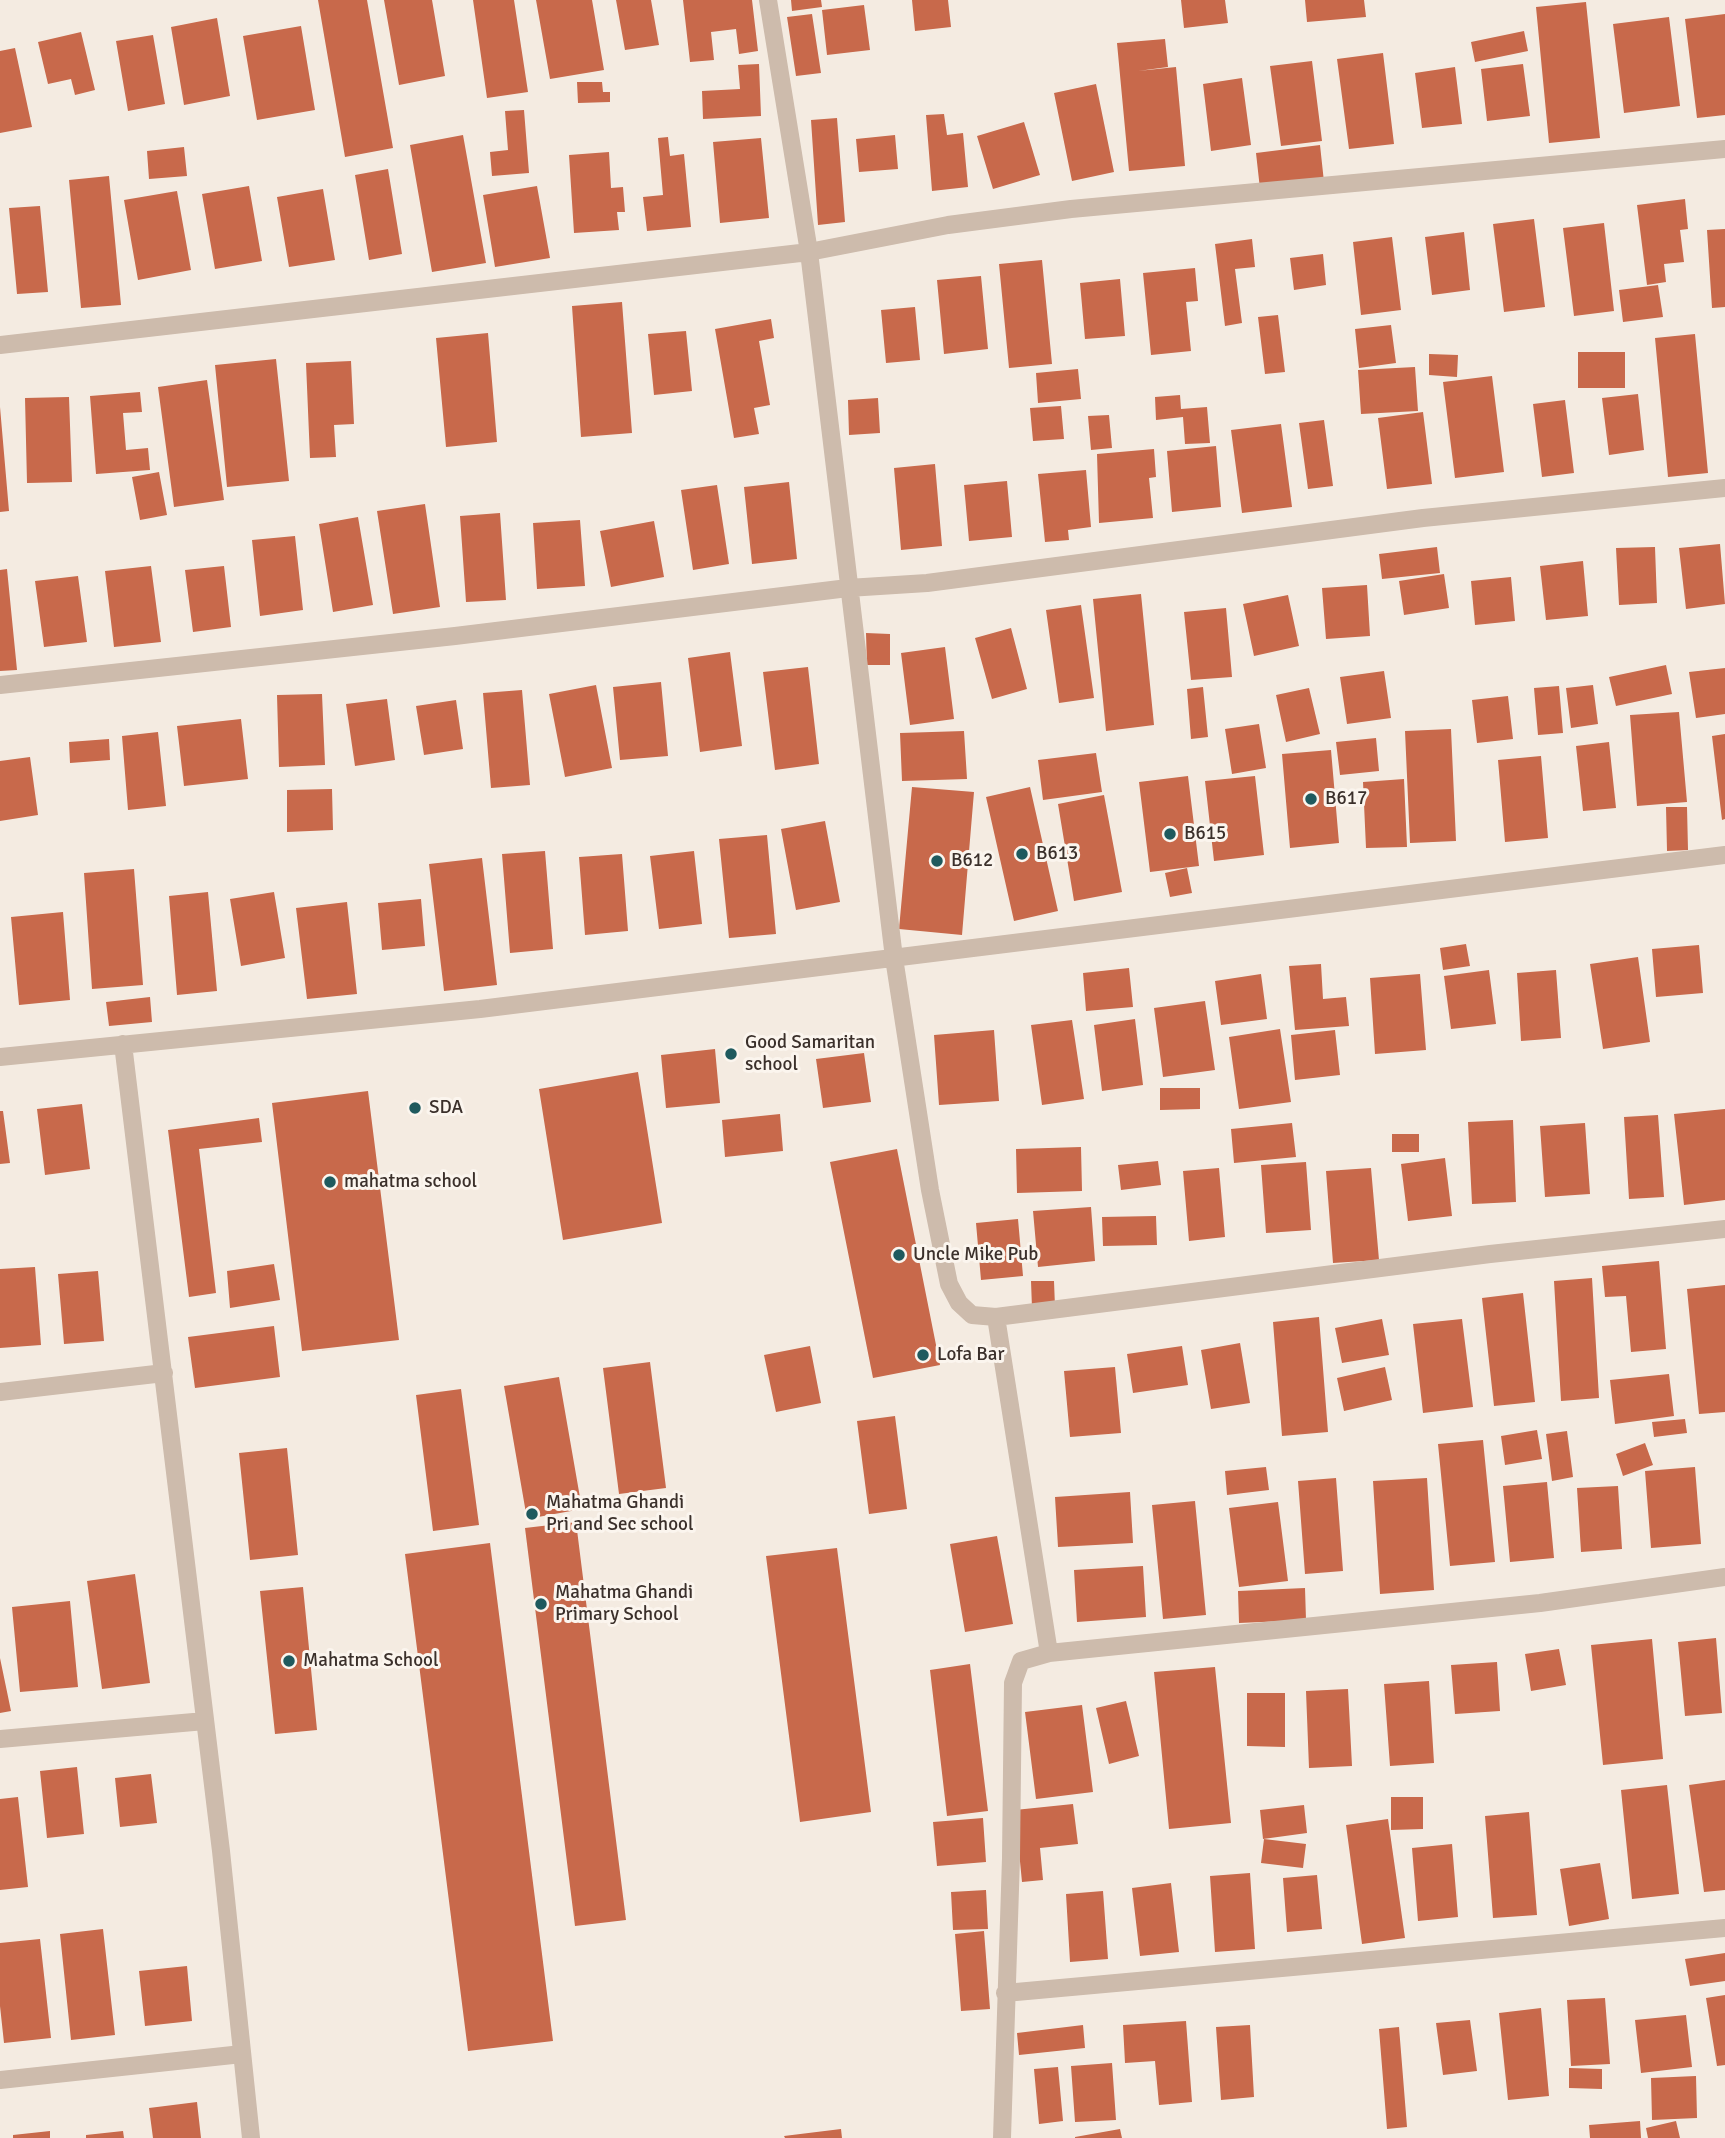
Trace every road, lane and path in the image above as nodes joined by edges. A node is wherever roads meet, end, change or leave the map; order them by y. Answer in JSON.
{"nodes":[{"id":1,"x":768,"y":0,"type":"edge"},
{"id":2,"x":1725,"y":149,"type":"edge"},
{"id":3,"x":809,"y":252,"type":"junction"},
{"id":4,"x":0,"y":345,"type":"edge"},
{"id":5,"x":1725,"y":488,"type":"edge"},
{"id":6,"x":848,"y":588,"type":"junction"},
{"id":7,"x":0,"y":685,"type":"edge"},
{"id":8,"x":1725,"y":855,"type":"edge"},
{"id":9,"x":894,"y":958,"type":"junction"},
{"id":10,"x":123,"y":1044,"type":"junction"},
{"id":11,"x":0,"y":1056,"type":"edge"},
{"id":12,"x":1725,"y":1229,"type":"edge"},
{"id":13,"x":996,"y":1317,"type":"junction"},
{"id":14,"x":164,"y":1373,"type":"junction"},
{"id":15,"x":0,"y":1392,"type":"edge"},
{"id":16,"x":1725,"y":1577,"type":"edge"},
{"id":17,"x":1049,"y":1653,"type":"junction"},
{"id":18,"x":205,"y":1721,"type":"junction"},
{"id":19,"x":0,"y":1739,"type":"edge"},
{"id":20,"x":1725,"y":1928,"type":"edge"},
{"id":21,"x":1005,"y":1993,"type":"junction"},
{"id":22,"x":243,"y":2054,"type":"junction"},
{"id":23,"x":0,"y":2080,"type":"edge"},
{"id":24,"x":251,"y":2138,"type":"edge"},
{"id":25,"x":1003,"y":2138,"type":"edge"}],
"edges":[{"from":1,"to":3,"type":"street"},
{"from":2,"to":3,"type":"street"},
{"from":3,"to":4,"type":"street"},
{"from":3,"to":6,"type":"street"},
{"from":5,"to":6,"type":"street"},
{"from":6,"to":7,"type":"street"},
{"from":6,"to":9,"type":"street"},
{"from":8,"to":9,"type":"street"},
{"from":9,"to":10,"type":"street"},
{"from":9,"to":13,"type":"street"},
{"from":10,"to":11,"type":"street"},
{"from":10,"to":14,"type":"street"},
{"from":12,"to":13,"type":"street"},
{"from":13,"to":17,"type":"street"},
{"from":14,"to":15,"type":"street"},
{"from":14,"to":18,"type":"street"},
{"from":16,"to":17,"type":"street"},
{"from":17,"to":21,"type":"street"},
{"from":18,"to":19,"type":"street"},
{"from":18,"to":22,"type":"street"},
{"from":20,"to":21,"type":"street"},
{"from":21,"to":25,"type":"street"},
{"from":22,"to":23,"type":"street"},
{"from":22,"to":24,"type":"street"}]}
